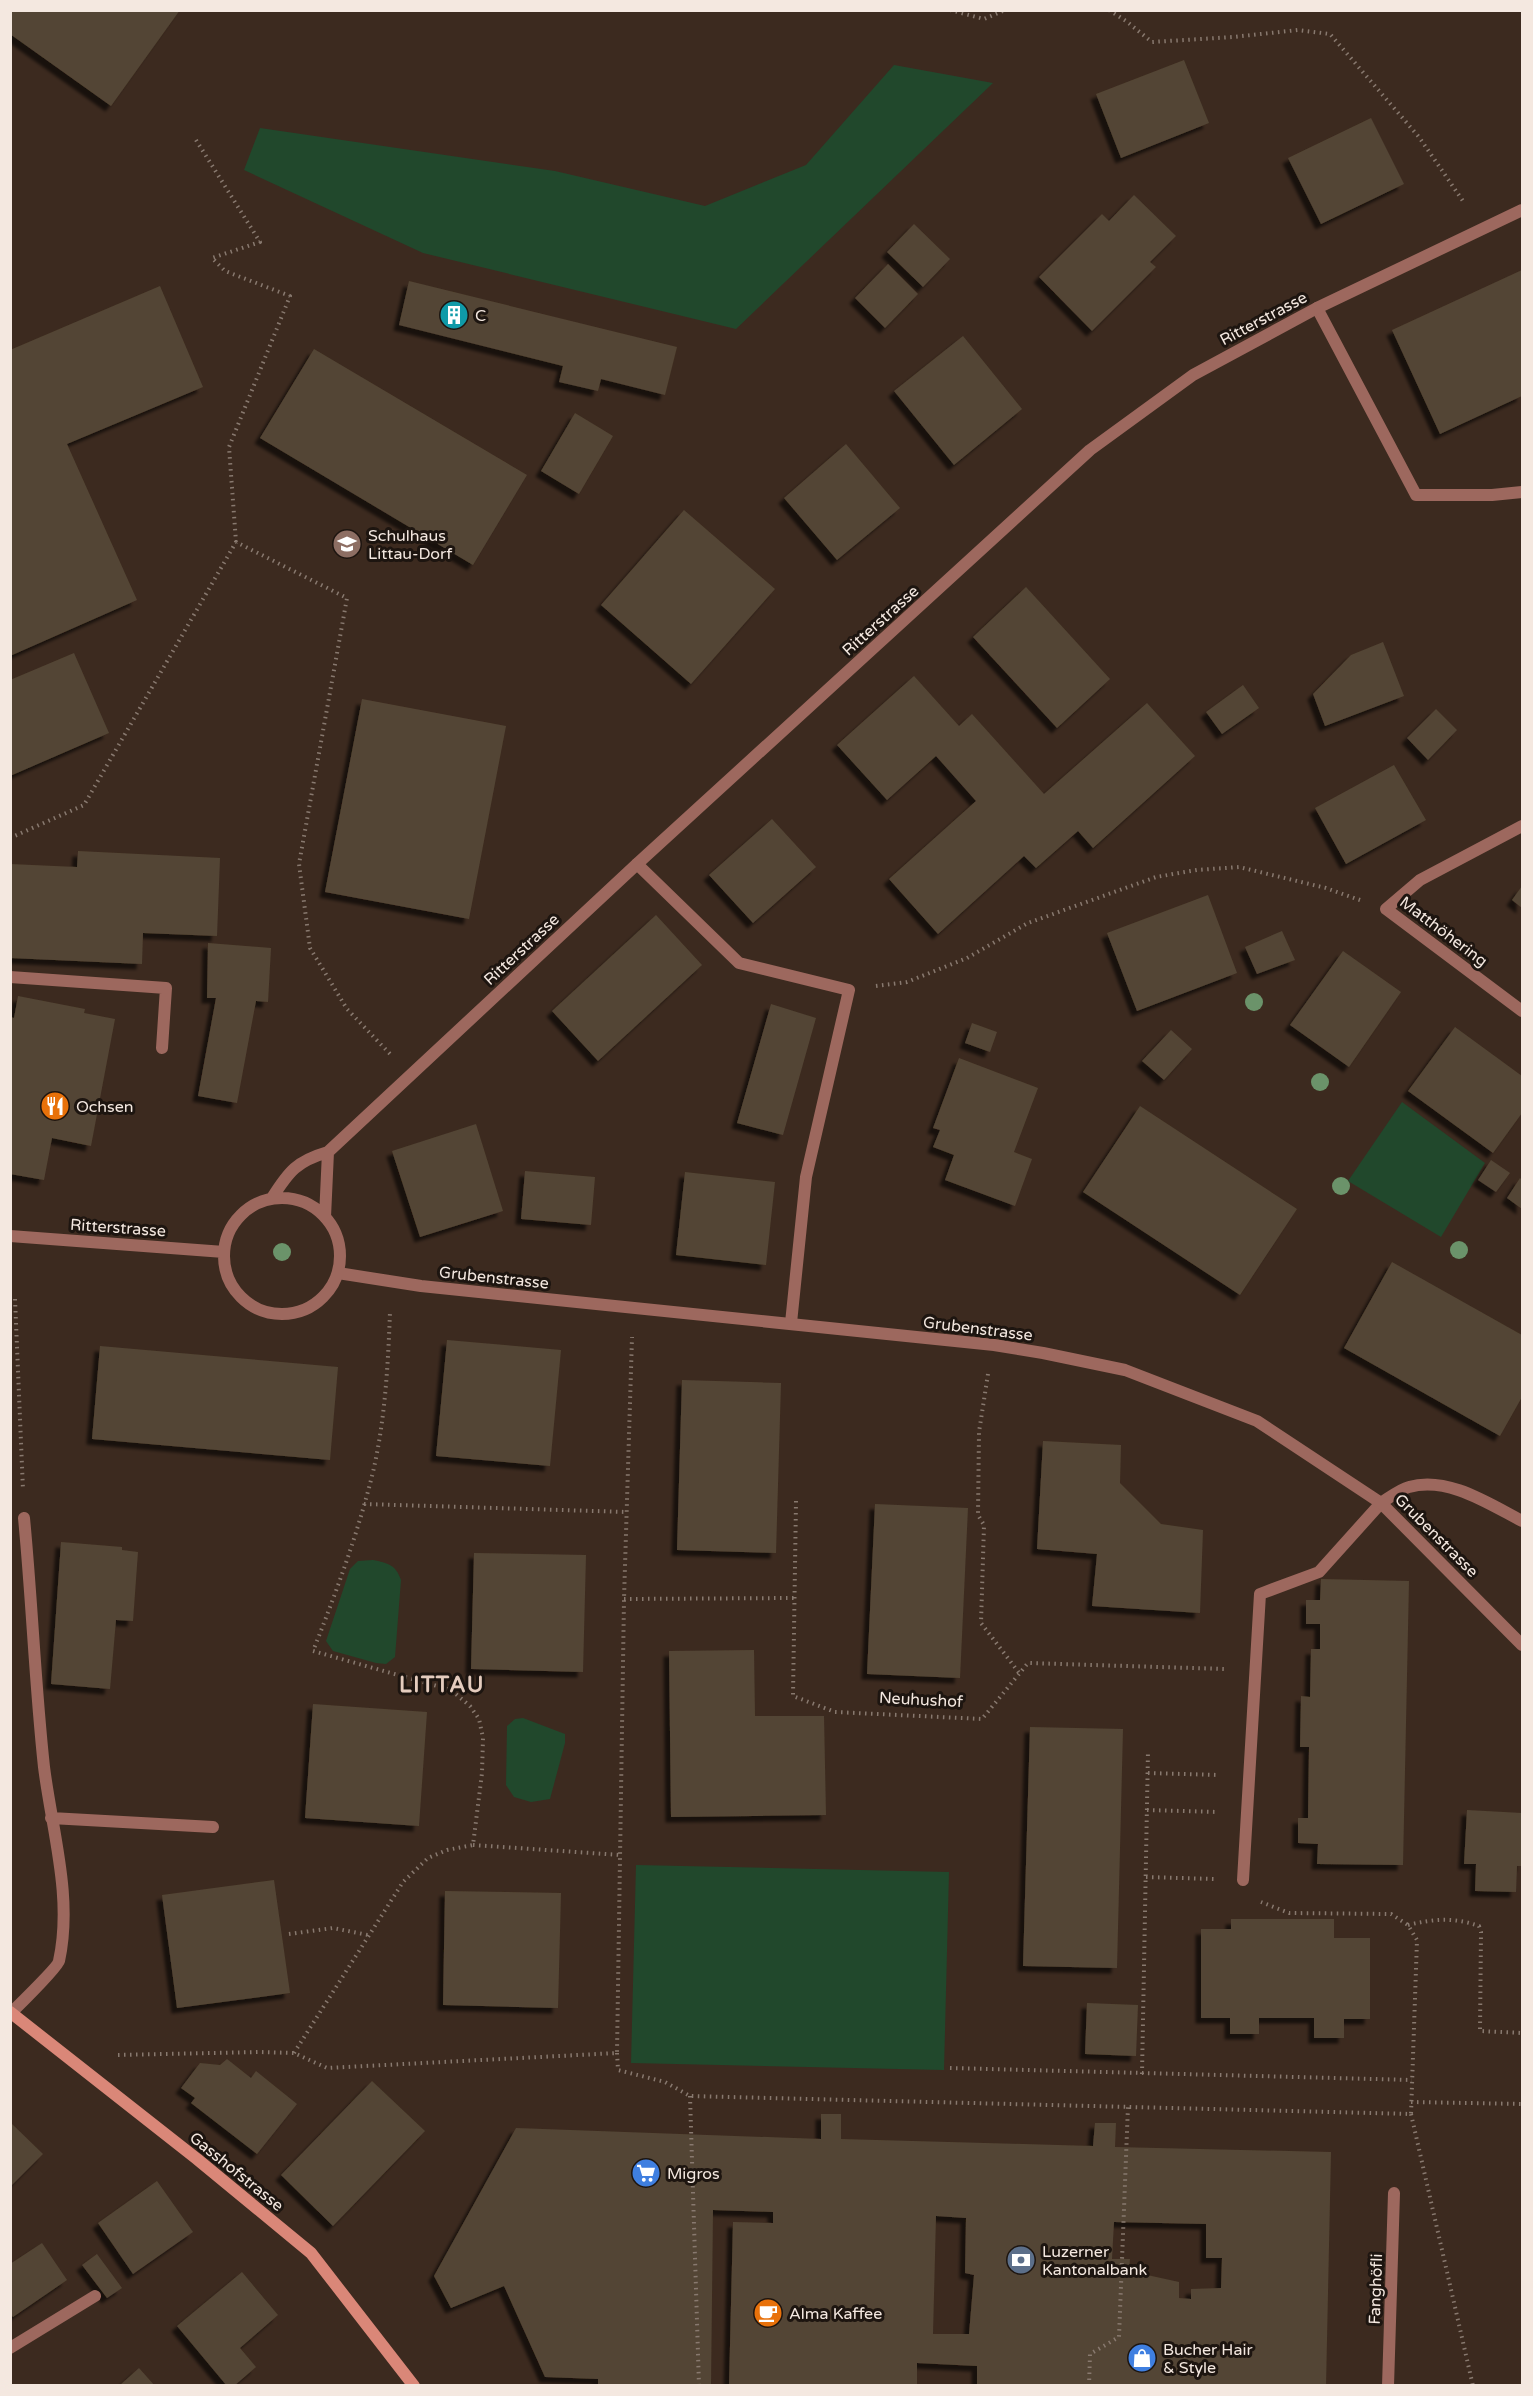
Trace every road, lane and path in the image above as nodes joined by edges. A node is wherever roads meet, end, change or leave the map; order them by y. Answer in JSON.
{"nodes":[{"id":1,"x":950,"y":10,"type":"edge"},
{"id":2,"x":1005,"y":10,"type":"edge"},
{"id":3,"x":1109,"y":10,"type":"edge"},
{"id":4,"x":196,"y":140,"type":"dead end"},
{"id":5,"x":1522,"y":210,"type":"edge"},
{"id":6,"x":1474,"y":232,"type":"junction"},
{"id":7,"x":1317,"y":308,"type":"junction"},
{"id":8,"x":1522,"y":492,"type":"edge"},
{"id":9,"x":236,"y":543,"type":"junction"},
{"id":10,"x":1522,"y":826,"type":"edge"},
{"id":11,"x":10,"y":838,"type":"edge"},
{"id":12,"x":636,"y":864,"type":"junction"},
{"id":13,"x":1386,"y":909,"type":"junction"},
{"id":14,"x":10,"y":977,"type":"edge"},
{"id":15,"x":849,"y":990,"type":"junction"},
{"id":16,"x":1522,"y":1011,"type":"edge"},
{"id":17,"x":162,"y":1048,"type":"dead end"},
{"id":18,"x":410,"y":1076,"type":"junction"},
{"id":19,"x":328,"y":1152,"type":"junction"},
{"id":20,"x":272,"y":1198,"type":"junction"},
{"id":21,"x":325,"y":1217,"type":"junction"},
{"id":22,"x":10,"y":1236,"type":"edge"},
{"id":23,"x":224,"y":1251,"type":"junction"},
{"id":24,"x":338,"y":1273,"type":"junction"},
{"id":25,"x":15,"y":1299,"type":"dead end"},
{"id":26,"x":632,"y":1307,"type":"junction"},
{"id":27,"x":390,"y":1311,"type":"dead end"},
{"id":28,"x":791,"y":1323,"type":"junction"},
{"id":29,"x":988,"y":1371,"type":"dead end"},
{"id":30,"x":796,"y":1501,"type":"dead end"},
{"id":31,"x":1381,"y":1503,"type":"junction"},
{"id":32,"x":364,"y":1504,"type":"junction"},
{"id":33,"x":627,"y":1512,"type":"junction"},
{"id":34,"x":24,"y":1518,"type":"joint"},
{"id":35,"x":1522,"y":1521,"type":"edge"},
{"id":36,"x":794,"y":1598,"type":"junction"},
{"id":37,"x":624,"y":1599,"type":"junction"},
{"id":38,"x":1522,"y":1645,"type":"edge"},
{"id":39,"x":1256,"y":1670,"type":"junction"},
{"id":40,"x":1020,"y":1674,"type":"junction"},
{"id":41,"x":1148,"y":1751,"type":"dead end"},
{"id":42,"x":1148,"y":1773,"type":"junction"},
{"id":43,"x":1250,"y":1776,"type":"junction"},
{"id":44,"x":1147,"y":1810,"type":"junction"},
{"id":45,"x":1248,"y":1812,"type":"junction"},
{"id":46,"x":51,"y":1818,"type":"junction"},
{"id":47,"x":213,"y":1827,"type":"dead end"},
{"id":48,"x":473,"y":1845,"type":"junction"},
{"id":49,"x":620,"y":1855,"type":"junction"},
{"id":50,"x":1146,"y":1877,"type":"junction"},
{"id":51,"x":1243,"y":1880,"type":"junction"},
{"id":52,"x":1408,"y":1925,"type":"junction"},
{"id":53,"x":289,"y":1934,"type":"dead end"},
{"id":54,"x":369,"y":1935,"type":"junction"},
{"id":55,"x":11,"y":2013,"type":"edge"},
{"id":56,"x":1522,"y":2032,"type":"edge"},
{"id":57,"x":294,"y":2053,"type":"junction"},
{"id":58,"x":616,"y":2053,"type":"junction"},
{"id":59,"x":118,"y":2055,"type":"dead end"},
{"id":60,"x":950,"y":2068,"type":"dead end"},
{"id":61,"x":1142,"y":2074,"type":"junction"},
{"id":62,"x":1412,"y":2080,"type":"junction"},
{"id":63,"x":690,"y":2096,"type":"junction"},
{"id":64,"x":1411,"y":2102,"type":"junction"},
{"id":65,"x":1522,"y":2103,"type":"edge"},
{"id":66,"x":1128,"y":2106,"type":"junction"},
{"id":67,"x":1411,"y":2114,"type":"junction"},
{"id":68,"x":1394,"y":2193,"type":"dead end"},
{"id":69,"x":95,"y":2296,"type":"dead end"},
{"id":70,"x":10,"y":2348,"type":"edge"},
{"id":71,"x":414,"y":2385,"type":"edge"},
{"id":72,"x":699,"y":2385,"type":"edge"},
{"id":73,"x":1089,"y":2385,"type":"edge"},
{"id":74,"x":1388,"y":2385,"type":"edge"},
{"id":75,"x":1473,"y":2385,"type":"edge"}],
"edges":[{"from":1,"to":2,"type":"path"},
{"from":3,"to":6,"type":"path"},
{"from":4,"to":9,"type":"path"},
{"from":5,"to":6,"type":"street","name":"Ritterstrasse"},
{"from":6,"to":7,"type":"street","name":"Ritterstrasse"},
{"from":7,"to":8,"type":"street"},
{"from":7,"to":12,"type":"street","name":"Ritterstrasse"},
{"from":9,"to":11,"type":"path"},
{"from":9,"to":18,"type":"path"},
{"from":10,"to":13,"type":"street","name":"Matthöhering"},
{"from":12,"to":15,"type":"street"},
{"from":12,"to":18,"type":"street","name":"Ritterstrasse"},
{"from":13,"to":15,"type":"path"},
{"from":13,"to":16,"type":"street","name":"Matthöhering"},
{"from":14,"to":17,"type":"street"},
{"from":15,"to":28,"type":"street"},
{"from":18,"to":19,"type":"street","name":"Ritterstrasse"},
{"from":19,"to":20,"type":"street","name":"Ritterstrasse"},
{"from":19,"to":21,"type":"street"},
{"from":20,"to":21,"type":"street"},
{"from":20,"to":23,"type":"street"},
{"from":21,"to":24,"type":"street"},
{"from":22,"to":23,"type":"street","name":"Ritterstrasse"},
{"from":23,"to":24,"type":"street"},
{"from":24,"to":26,"type":"street","name":"Grubenstrasse"},
{"from":25,"to":34,"type":"path"},
{"from":26,"to":28,"type":"street","name":"Grubenstrasse"},
{"from":26,"to":33,"type":"path"},
{"from":27,"to":32,"type":"path"},
{"from":28,"to":31,"type":"street","name":"Grubenstrasse"},
{"from":29,"to":40,"type":"path"},
{"from":30,"to":36,"type":"path","name":"Neuhushof"},
{"from":31,"to":35,"type":"street"},
{"from":31,"to":38,"type":"street","name":"Grubenstrasse"},
{"from":31,"to":39,"type":"street"},
{"from":32,"to":33,"type":"path"},
{"from":32,"to":48,"type":"path"},
{"from":33,"to":37,"type":"path"},
{"from":34,"to":46,"type":"street"},
{"from":36,"to":37,"type":"path"},
{"from":36,"to":40,"type":"path","name":"Neuhushof"},
{"from":37,"to":49,"type":"path"},
{"from":39,"to":40,"type":"path","name":"Neuhushof"},
{"from":39,"to":43,"type":"street"},
{"from":41,"to":42,"type":"path"},
{"from":42,"to":43,"type":"path"},
{"from":42,"to":44,"type":"path"},
{"from":43,"to":45,"type":"street"},
{"from":44,"to":45,"type":"path"},
{"from":44,"to":50,"type":"path"},
{"from":45,"to":51,"type":"street"},
{"from":46,"to":47,"type":"street"},
{"from":46,"to":55,"type":"street"},
{"from":48,"to":49,"type":"path"},
{"from":48,"to":54,"type":"path"},
{"from":49,"to":58,"type":"path"},
{"from":50,"to":51,"type":"path"},
{"from":50,"to":61,"type":"path"},
{"from":51,"to":52,"type":"path"},
{"from":52,"to":56,"type":"path"},
{"from":52,"to":62,"type":"path"},
{"from":53,"to":54,"type":"path"},
{"from":54,"to":57,"type":"path"},
{"from":55,"to":71,"type":"street","name":"Gasshofstrasse"},
{"from":57,"to":58,"type":"path"},
{"from":57,"to":59,"type":"path"},
{"from":58,"to":63,"type":"path"},
{"from":60,"to":61,"type":"path"},
{"from":61,"to":62,"type":"path"},
{"from":62,"to":64,"type":"path"},
{"from":63,"to":66,"type":"path"},
{"from":63,"to":72,"type":"path"},
{"from":64,"to":65,"type":"path"},
{"from":64,"to":67,"type":"path"},
{"from":66,"to":67,"type":"path"},
{"from":66,"to":73,"type":"path"},
{"from":67,"to":75,"type":"path"},
{"from":68,"to":74,"type":"street","name":"Fanghöfli"},
{"from":69,"to":70,"type":"street"}]}
